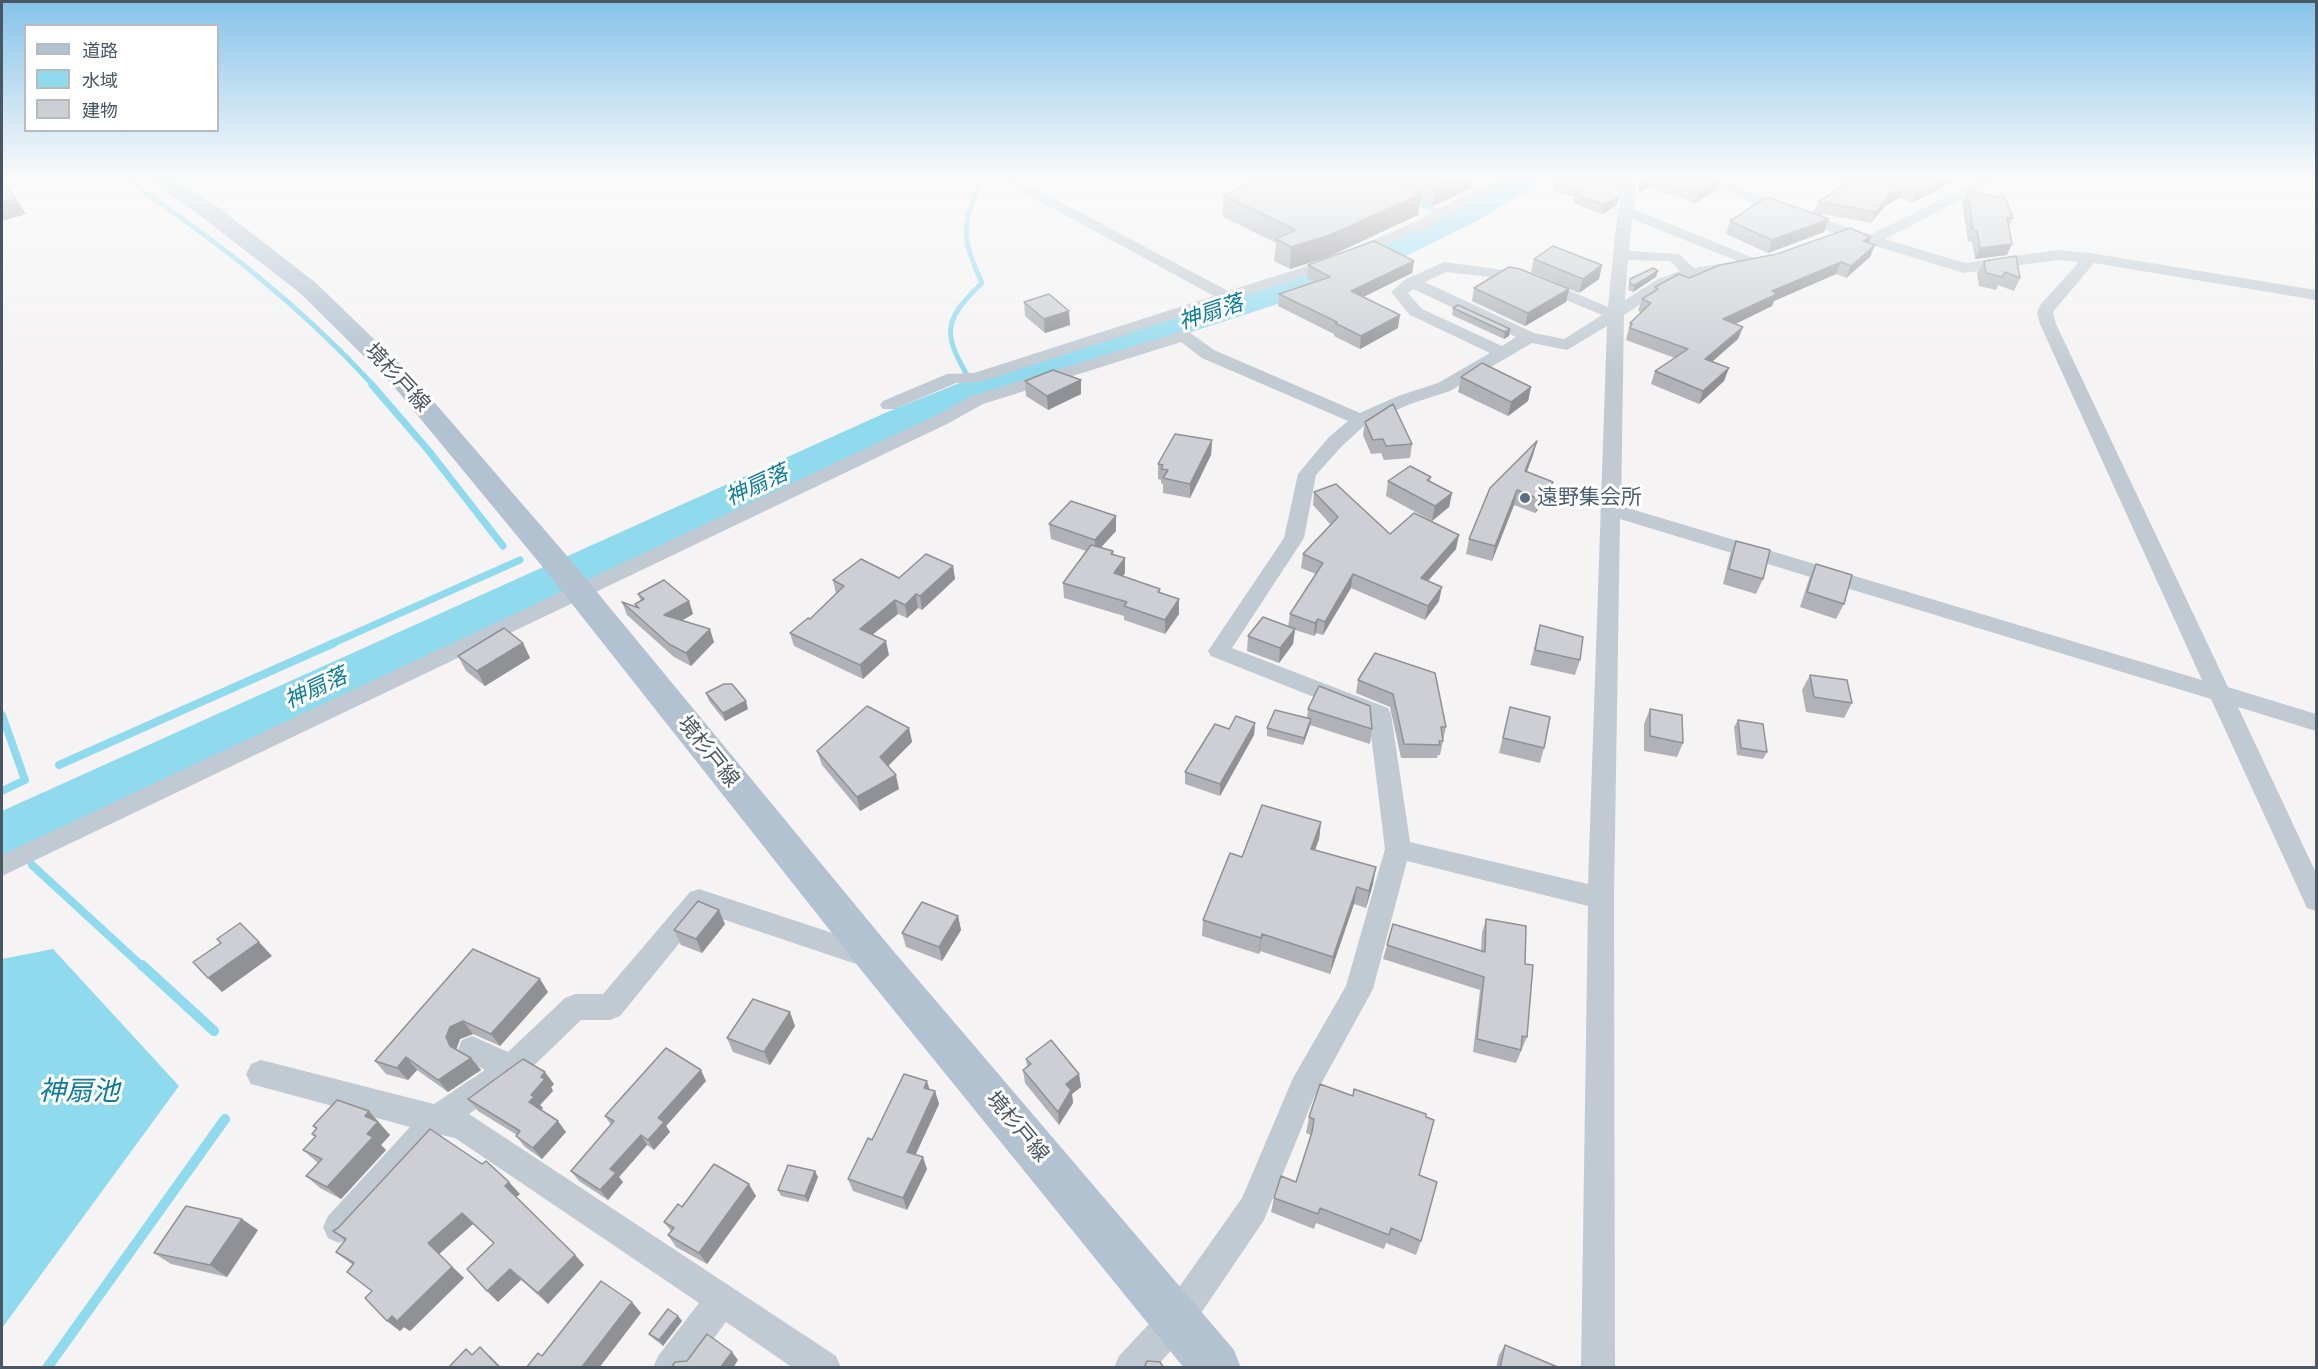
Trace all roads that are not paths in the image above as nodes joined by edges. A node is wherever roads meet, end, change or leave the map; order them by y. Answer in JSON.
{"nodes":[{"id":1,"x":250,"y":243,"type":"edge"},
{"id":2,"x":1126,"y":243,"type":"edge"},
{"id":3,"x":1377,"y":243,"type":"edge"},
{"id":4,"x":1623,"y":243,"type":"edge"},
{"id":5,"x":1710,"y":243,"type":"edge"},
{"id":6,"x":1881,"y":243,"type":"edge"},
{"id":7,"x":1621,"y":255,"type":"junction"},
{"id":8,"x":2090,"y":258,"type":"junction"},
{"id":9,"x":1691,"y":273,"type":"junction"},
{"id":10,"x":1412,"y":282,"type":"junction"},
{"id":11,"x":2316,"y":295,"type":"edge"},
{"id":12,"x":1228,"y":297,"type":"junction"},
{"id":13,"x":1616,"y":313,"type":"junction"},
{"id":14,"x":1529,"y":337,"type":"junction"},
{"id":15,"x":1502,"y":352,"type":"junction"},
{"id":16,"x":991,"y":374,"type":"junction"},
{"id":17,"x":1005,"y":391,"type":"junction"},
{"id":18,"x":889,"y":405,"type":"dead end"},
{"id":19,"x":1360,"y":420,"type":"junction"},
{"id":20,"x":1611,"y":510,"type":"junction"},
{"id":21,"x":570,"y":582,"type":"junction"},
{"id":22,"x":2220,"y":693,"type":"junction"},
{"id":23,"x":2316,"y":722,"type":"edge"},
{"id":24,"x":1398,"y":849,"type":"junction"},
{"id":25,"x":2,"y":866,"type":"edge"},
{"id":26,"x":1601,"y":898,"type":"junction"},
{"id":27,"x":2316,"y":900,"type":"edge"},
{"id":28,"x":876,"y":959,"type":"junction"},
{"id":29,"x":472,"y":1049,"type":"dead end"},
{"id":30,"x":511,"y":1068,"type":"junction"},
{"id":31,"x":261,"y":1074,"type":"dead end"},
{"id":32,"x":436,"y":1120,"type":"junction"},
{"id":33,"x":339,"y":1227,"type":"edge"},
{"id":34,"x":722,"y":1300,"type":"junction"},
{"id":35,"x":1177,"y":1319,"type":"junction"},
{"id":36,"x":670,"y":1368,"type":"edge"},
{"id":37,"x":824,"y":1368,"type":"edge"},
{"id":38,"x":1131,"y":1368,"type":"edge"},
{"id":39,"x":1216,"y":1368,"type":"edge"},
{"id":40,"x":1598,"y":1368,"type":"edge"}],
"edges":[{"from":1,"to":21,"type":"main road","name":"境杉戸線"},
{"from":2,"to":12,"type":"street"},
{"from":3,"to":12,"type":"street"},
{"from":4,"to":7,"type":"street"},
{"from":5,"to":9,"type":"street"},
{"from":6,"to":8,"type":"street"},
{"from":7,"to":9,"type":"street"},
{"from":7,"to":13,"type":"street"},
{"from":8,"to":11,"type":"street"},
{"from":8,"to":22,"type":"street"},
{"from":9,"to":13,"type":"street"},
{"from":10,"to":13,"type":"street"},
{"from":10,"to":14,"type":"street"},
{"from":10,"to":15,"type":"street"},
{"from":12,"to":16,"type":"street"},
{"from":13,"to":14,"type":"street"},
{"from":13,"to":20,"type":"street"},
{"from":14,"to":15,"type":"street"},
{"from":15,"to":19,"type":"street"},
{"from":16,"to":17,"type":"street"},
{"from":16,"to":18,"type":"street"},
{"from":17,"to":19,"type":"street"},
{"from":17,"to":21,"type":"street"},
{"from":19,"to":24,"type":"street"},
{"from":20,"to":22,"type":"street"},
{"from":20,"to":26,"type":"street"},
{"from":21,"to":25,"type":"street"},
{"from":21,"to":28,"type":"main road","name":"境杉戸線"},
{"from":22,"to":23,"type":"street"},
{"from":22,"to":27,"type":"street"},
{"from":24,"to":26,"type":"street"},
{"from":24,"to":35,"type":"street"},
{"from":26,"to":40,"type":"street"},
{"from":28,"to":30,"type":"street"},
{"from":28,"to":35,"type":"main road","name":"境杉戸線"},
{"from":29,"to":30,"type":"street"},
{"from":30,"to":32,"type":"street"},
{"from":31,"to":32,"type":"street"},
{"from":32,"to":33,"type":"street"},
{"from":32,"to":34,"type":"street"},
{"from":34,"to":36,"type":"street"},
{"from":34,"to":37,"type":"street"},
{"from":35,"to":38,"type":"street"},
{"from":35,"to":39,"type":"main road","name":"境杉戸線"}]}
